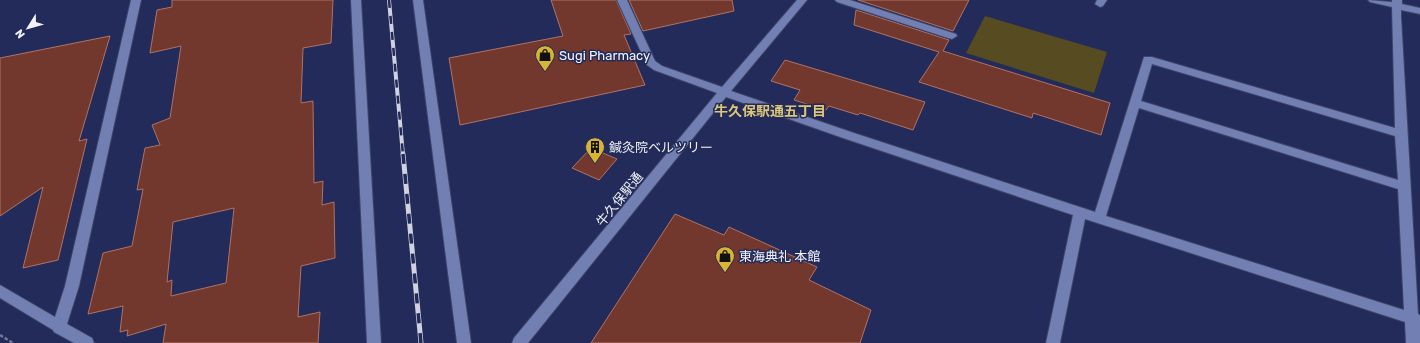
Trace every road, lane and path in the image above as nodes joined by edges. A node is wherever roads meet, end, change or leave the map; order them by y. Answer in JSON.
{"nodes":[{"id":1,"x":136,"y":0,"type":"edge"},
{"id":2,"x":356,"y":0,"type":"edge"},
{"id":3,"x":418,"y":0,"type":"edge"},
{"id":4,"x":622,"y":0,"type":"edge"},
{"id":5,"x":802,"y":0,"type":"edge"},
{"id":6,"x":840,"y":0,"type":"edge"},
{"id":7,"x":1373,"y":0,"type":"edge"},
{"id":8,"x":1397,"y":3,"type":"edge"},
{"id":9,"x":1420,"y":11,"type":"edge"},
{"id":10,"x":952,"y":36,"type":"dead end"},
{"id":11,"x":724,"y":92,"type":"junction"},
{"id":12,"x":1135,"y":103,"type":"junction"},
{"id":13,"x":1401,"y":134,"type":"junction"},
{"id":14,"x":1403,"y":186,"type":"junction"},
{"id":15,"x":1080,"y":213,"type":"junction"},
{"id":16,"x":1099,"y":219,"type":"junction"},
{"id":17,"x":0,"y":291,"type":"edge"},
{"id":18,"x":1416,"y":320,"type":"edge"},
{"id":19,"x":59,"y":328,"type":"junction"},
{"id":20,"x":0,"y":335,"type":"edge"},
{"id":21,"x":12,"y":343,"type":"edge"},
{"id":22,"x":87,"y":343,"type":"edge"},
{"id":23,"x":374,"y":343,"type":"edge"},
{"id":24,"x":464,"y":343,"type":"edge"},
{"id":25,"x":519,"y":343,"type":"edge"},
{"id":26,"x":1053,"y":343,"type":"edge"},
{"id":27,"x":1413,"y":343,"type":"edge"}],
"edges":[{"from":1,"to":19,"type":"street"},
{"from":2,"to":23,"type":"street"},
{"from":3,"to":24,"type":"street"},
{"from":4,"to":11,"type":"street"},
{"from":5,"to":11,"type":"street","name":"牛久保駅通"},
{"from":6,"to":10,"type":"street"},
{"from":7,"to":8,"type":"street"},
{"from":8,"to":9,"type":"street"},
{"from":8,"to":13,"type":"street"},
{"from":11,"to":15,"type":"street"},
{"from":11,"to":25,"type":"street","name":"牛久保駅通"},
{"from":12,"to":13,"type":"street"},
{"from":12,"to":14,"type":"street"},
{"from":12,"to":16,"type":"street"},
{"from":13,"to":14,"type":"street"},
{"from":14,"to":18,"type":"street"},
{"from":15,"to":16,"type":"street"},
{"from":15,"to":26,"type":"street"},
{"from":16,"to":18,"type":"street"},
{"from":17,"to":19,"type":"street"},
{"from":18,"to":27,"type":"street"},
{"from":19,"to":22,"type":"street"},
{"from":20,"to":21,"type":"path"}]}
